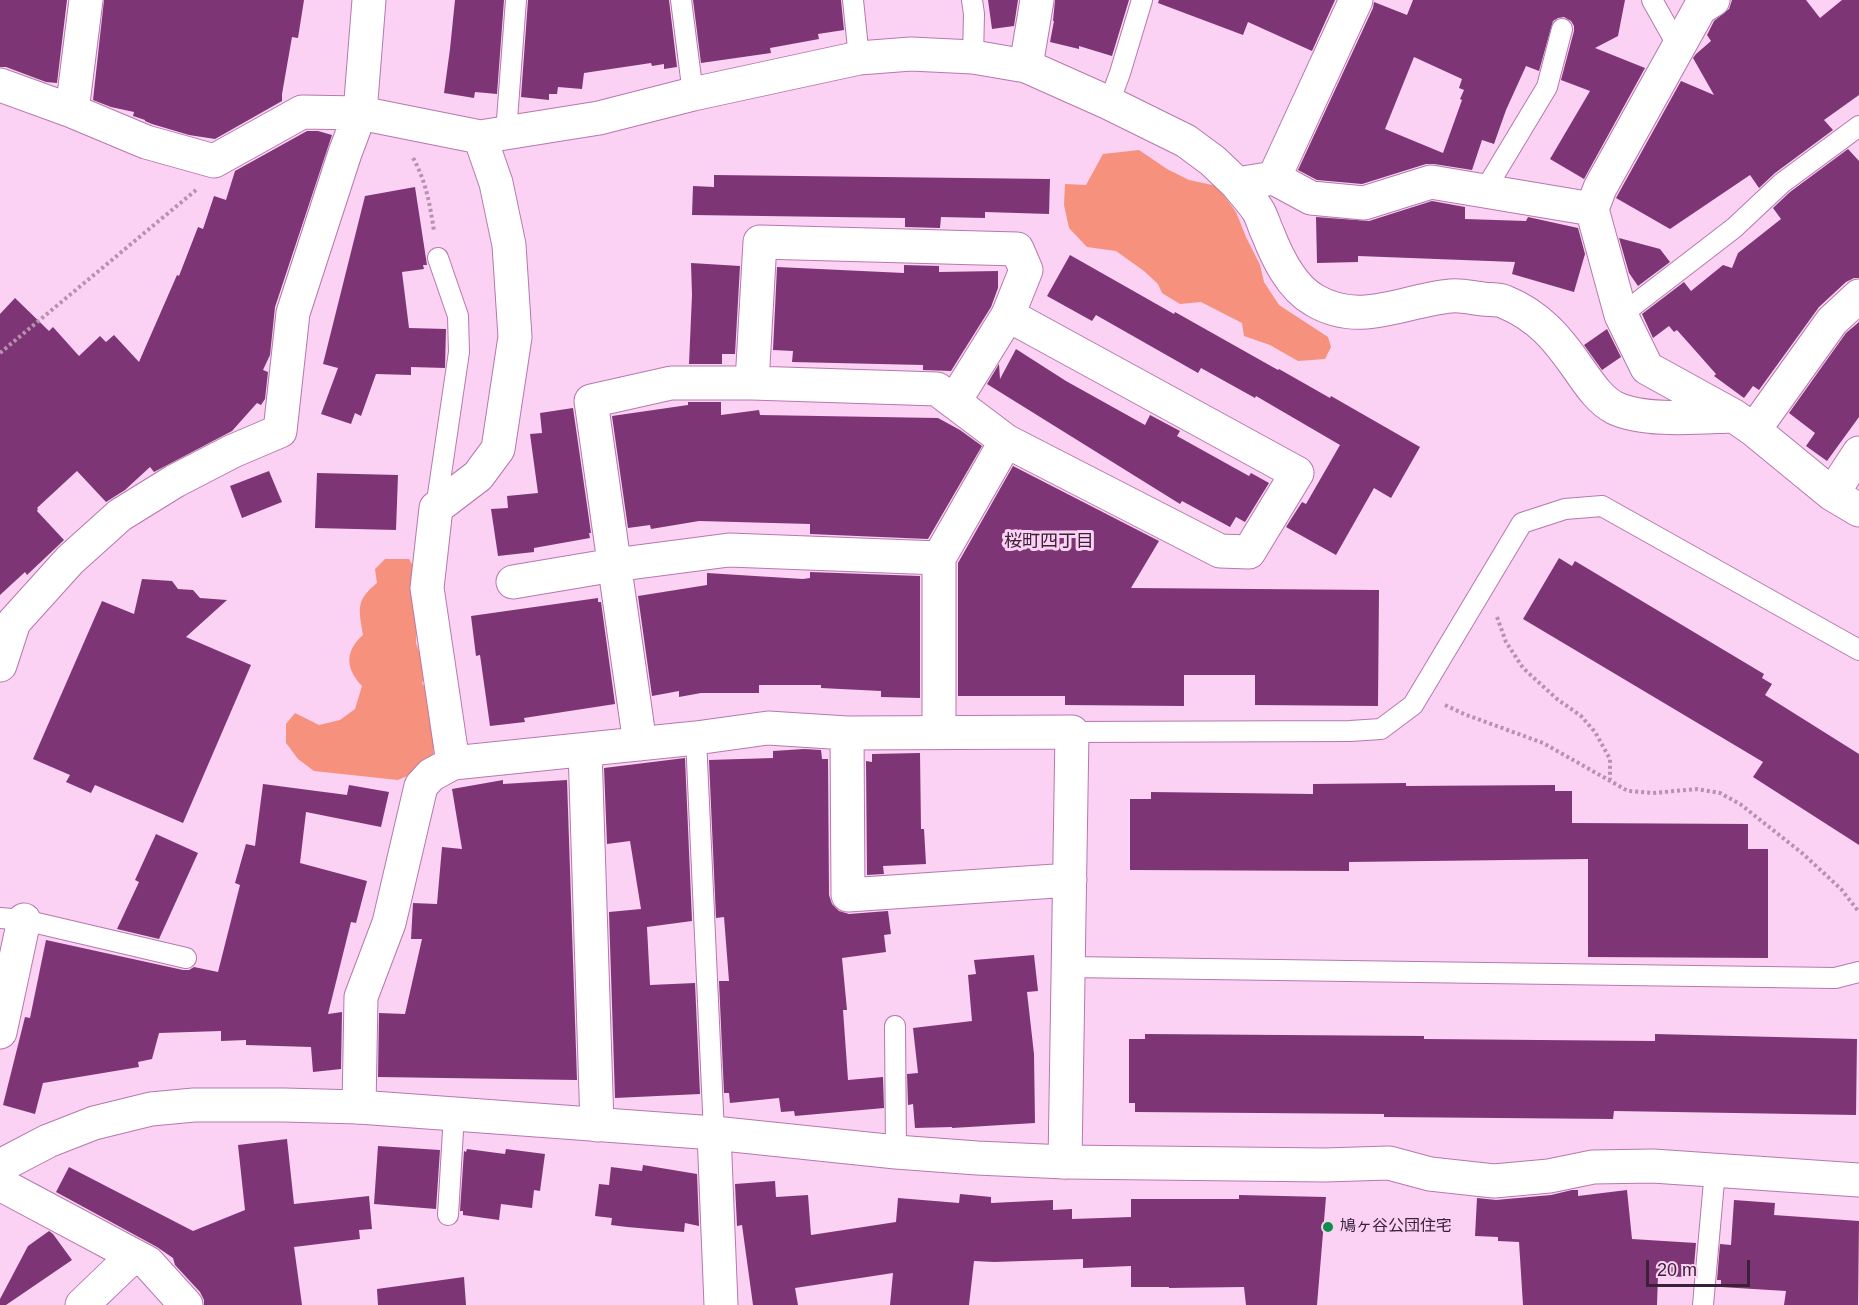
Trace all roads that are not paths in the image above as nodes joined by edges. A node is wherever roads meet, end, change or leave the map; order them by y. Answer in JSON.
{"nodes":[{"id":1,"x":86,"y":0,"type":"edge"},
{"id":2,"x":369,"y":0,"type":"edge"},
{"id":3,"x":516,"y":0,"type":"edge"},
{"id":4,"x":681,"y":0,"type":"edge"},
{"id":5,"x":853,"y":0,"type":"edge"},
{"id":6,"x":972,"y":0,"type":"edge"},
{"id":7,"x":1037,"y":0,"type":"edge"},
{"id":8,"x":1142,"y":0,"type":"edge"},
{"id":9,"x":1356,"y":0,"type":"edge"},
{"id":10,"x":1652,"y":0,"type":"edge"},
{"id":11,"x":1713,"y":0,"type":"edge"},
{"id":12,"x":1562,"y":29,"type":"dead end"},
{"id":13,"x":1679,"y":48,"type":"junction"},
{"id":14,"x":973,"y":57,"type":"junction"},
{"id":15,"x":859,"y":58,"type":"junction"},
{"id":16,"x":1026,"y":66,"type":"junction"},
{"id":17,"x":0,"y":85,"type":"edge"},
{"id":18,"x":693,"y":94,"type":"junction"},
{"id":19,"x":1108,"y":103,"type":"junction"},
{"id":20,"x":72,"y":111,"type":"junction"},
{"id":21,"x":360,"y":113,"type":"junction"},
{"id":22,"x":1859,"y":126,"type":"edge"},
{"id":23,"x":493,"y":135,"type":"junction"},
{"id":24,"x":1274,"y":178,"type":"junction"},
{"id":25,"x":1237,"y":184,"type":"junction"},
{"id":26,"x":1485,"y":190,"type":"junction"},
{"id":27,"x":1592,"y":209,"type":"junction"},
{"id":28,"x":438,"y":258,"type":"road end"},
{"id":29,"x":1859,"y":296,"type":"edge"},
{"id":30,"x":1008,"y":315,"type":"junction"},
{"id":31,"x":1621,"y":315,"type":"junction"},
{"id":32,"x":752,"y":383,"type":"junction"},
{"id":33,"x":954,"y":402,"type":"junction"},
{"id":34,"x":1744,"y":423,"type":"junction"},
{"id":35,"x":1006,"y":441,"type":"junction"},
{"id":36,"x":1859,"y":453,"type":"edge"},
{"id":37,"x":1845,"y":502,"type":"edge"},
{"id":38,"x":436,"y":508,"type":"junction"},
{"id":39,"x":939,"y":558,"type":"junction"},
{"id":40,"x":614,"y":565,"type":"junction"},
{"id":41,"x":513,"y":582,"type":"dead end"},
{"id":42,"x":4,"y":635,"type":"edge"},
{"id":43,"x":1859,"y":650,"type":"edge"},
{"id":44,"x":939,"y":732,"type":"junction"},
{"id":45,"x":1072,"y":732,"type":"junction"},
{"id":46,"x":847,"y":733,"type":"junction"},
{"id":47,"x":696,"y":738,"type":"junction"},
{"id":48,"x":640,"y":744,"type":"junction"},
{"id":49,"x":585,"y":750,"type":"junction"},
{"id":50,"x":453,"y":763,"type":"junction"},
{"id":51,"x":1070,"y":880,"type":"junction"},
{"id":52,"x":12,"y":919,"type":"edge"},
{"id":53,"x":186,"y":958,"type":"dead end"},
{"id":54,"x":1068,"y":967,"type":"junction"},
{"id":55,"x":1859,"y":972,"type":"edge"},
{"id":56,"x":895,"y":1026,"type":"dead end"},
{"id":57,"x":0,"y":1032,"type":"edge"},
{"id":58,"x":359,"y":1107,"type":"junction"},
{"id":59,"x":454,"y":1114,"type":"junction"},
{"id":60,"x":597,"y":1125,"type":"junction"},
{"id":61,"x":714,"y":1133,"type":"junction"},
{"id":62,"x":896,"y":1152,"type":"junction"},
{"id":63,"x":1065,"y":1162,"type":"junction"},
{"id":64,"x":0,"y":1166,"type":"edge"},
{"id":65,"x":1715,"y":1170,"type":"junction"},
{"id":66,"x":1859,"y":1180,"type":"edge"},
{"id":67,"x":0,"y":1184,"type":"edge"},
{"id":68,"x":448,"y":1215,"type":"dead end"},
{"id":69,"x":133,"y":1256,"type":"junction"},
{"id":70,"x":82,"y":1305,"type":"edge"},
{"id":71,"x":186,"y":1305,"type":"edge"},
{"id":72,"x":721,"y":1305,"type":"edge"},
{"id":73,"x":1703,"y":1305,"type":"edge"}],
"edges":[{"from":1,"to":20,"type":"street"},
{"from":2,"to":21,"type":"street"},
{"from":3,"to":23,"type":"lane"},
{"from":4,"to":18,"type":"lane"},
{"from":5,"to":15,"type":"lane"},
{"from":6,"to":14,"type":"lane"},
{"from":7,"to":16,"type":"street"},
{"from":8,"to":19,"type":"lane"},
{"from":9,"to":24,"type":"street"},
{"from":10,"to":13,"type":"lane"},
{"from":11,"to":13,"type":"street"},
{"from":12,"to":26,"type":"lane"},
{"from":13,"to":27,"type":"street"},
{"from":14,"to":15,"type":"street"},
{"from":14,"to":16,"type":"street"},
{"from":15,"to":18,"type":"street"},
{"from":16,"to":19,"type":"street"},
{"from":17,"to":20,"type":"street"},
{"from":18,"to":23,"type":"street"},
{"from":19,"to":25,"type":"street"},
{"from":20,"to":21,"type":"street"},
{"from":21,"to":23,"type":"street"},
{"from":21,"to":42,"type":"street"},
{"from":22,"to":31,"type":"lane"},
{"from":23,"to":38,"type":"street"},
{"from":24,"to":25,"type":"street"},
{"from":24,"to":26,"type":"street"},
{"from":25,"to":34,"type":"street"},
{"from":26,"to":27,"type":"street"},
{"from":27,"to":31,"type":"street"},
{"from":28,"to":38,"type":"lane"},
{"from":29,"to":34,"type":"street"},
{"from":30,"to":32,"type":"street"},
{"from":30,"to":33,"type":"street"},
{"from":30,"to":35,"type":"street"},
{"from":31,"to":34,"type":"street"},
{"from":32,"to":33,"type":"street"},
{"from":32,"to":40,"type":"street"},
{"from":33,"to":35,"type":"street"},
{"from":34,"to":37,"type":"street"},
{"from":35,"to":39,"type":"street"},
{"from":36,"to":37,"type":"street"},
{"from":38,"to":50,"type":"street"},
{"from":39,"to":40,"type":"street"},
{"from":39,"to":44,"type":"street"},
{"from":40,"to":41,"type":"street"},
{"from":40,"to":48,"type":"street"},
{"from":43,"to":45,"type":"lane"},
{"from":44,"to":45,"type":"street"},
{"from":44,"to":46,"type":"street"},
{"from":45,"to":51,"type":"street"},
{"from":46,"to":47,"type":"street"},
{"from":46,"to":51,"type":"street"},
{"from":47,"to":48,"type":"street"},
{"from":47,"to":61,"type":"lane"},
{"from":48,"to":49,"type":"street"},
{"from":49,"to":50,"type":"street"},
{"from":49,"to":60,"type":"street"},
{"from":50,"to":58,"type":"street"},
{"from":51,"to":54,"type":"street"},
{"from":52,"to":53,"type":"lane"},
{"from":52,"to":57,"type":"street"},
{"from":54,"to":55,"type":"lane"},
{"from":54,"to":63,"type":"street"},
{"from":56,"to":62,"type":"lane"},
{"from":58,"to":59,"type":"street"},
{"from":58,"to":64,"type":"street"},
{"from":59,"to":60,"type":"street"},
{"from":59,"to":68,"type":"lane"},
{"from":60,"to":61,"type":"street"},
{"from":61,"to":62,"type":"street"},
{"from":61,"to":72,"type":"street"},
{"from":62,"to":63,"type":"street"},
{"from":63,"to":65,"type":"street"},
{"from":65,"to":66,"type":"street"},
{"from":65,"to":73,"type":"lane"},
{"from":67,"to":69,"type":"street"},
{"from":69,"to":70,"type":"street"},
{"from":69,"to":71,"type":"street"}]}
